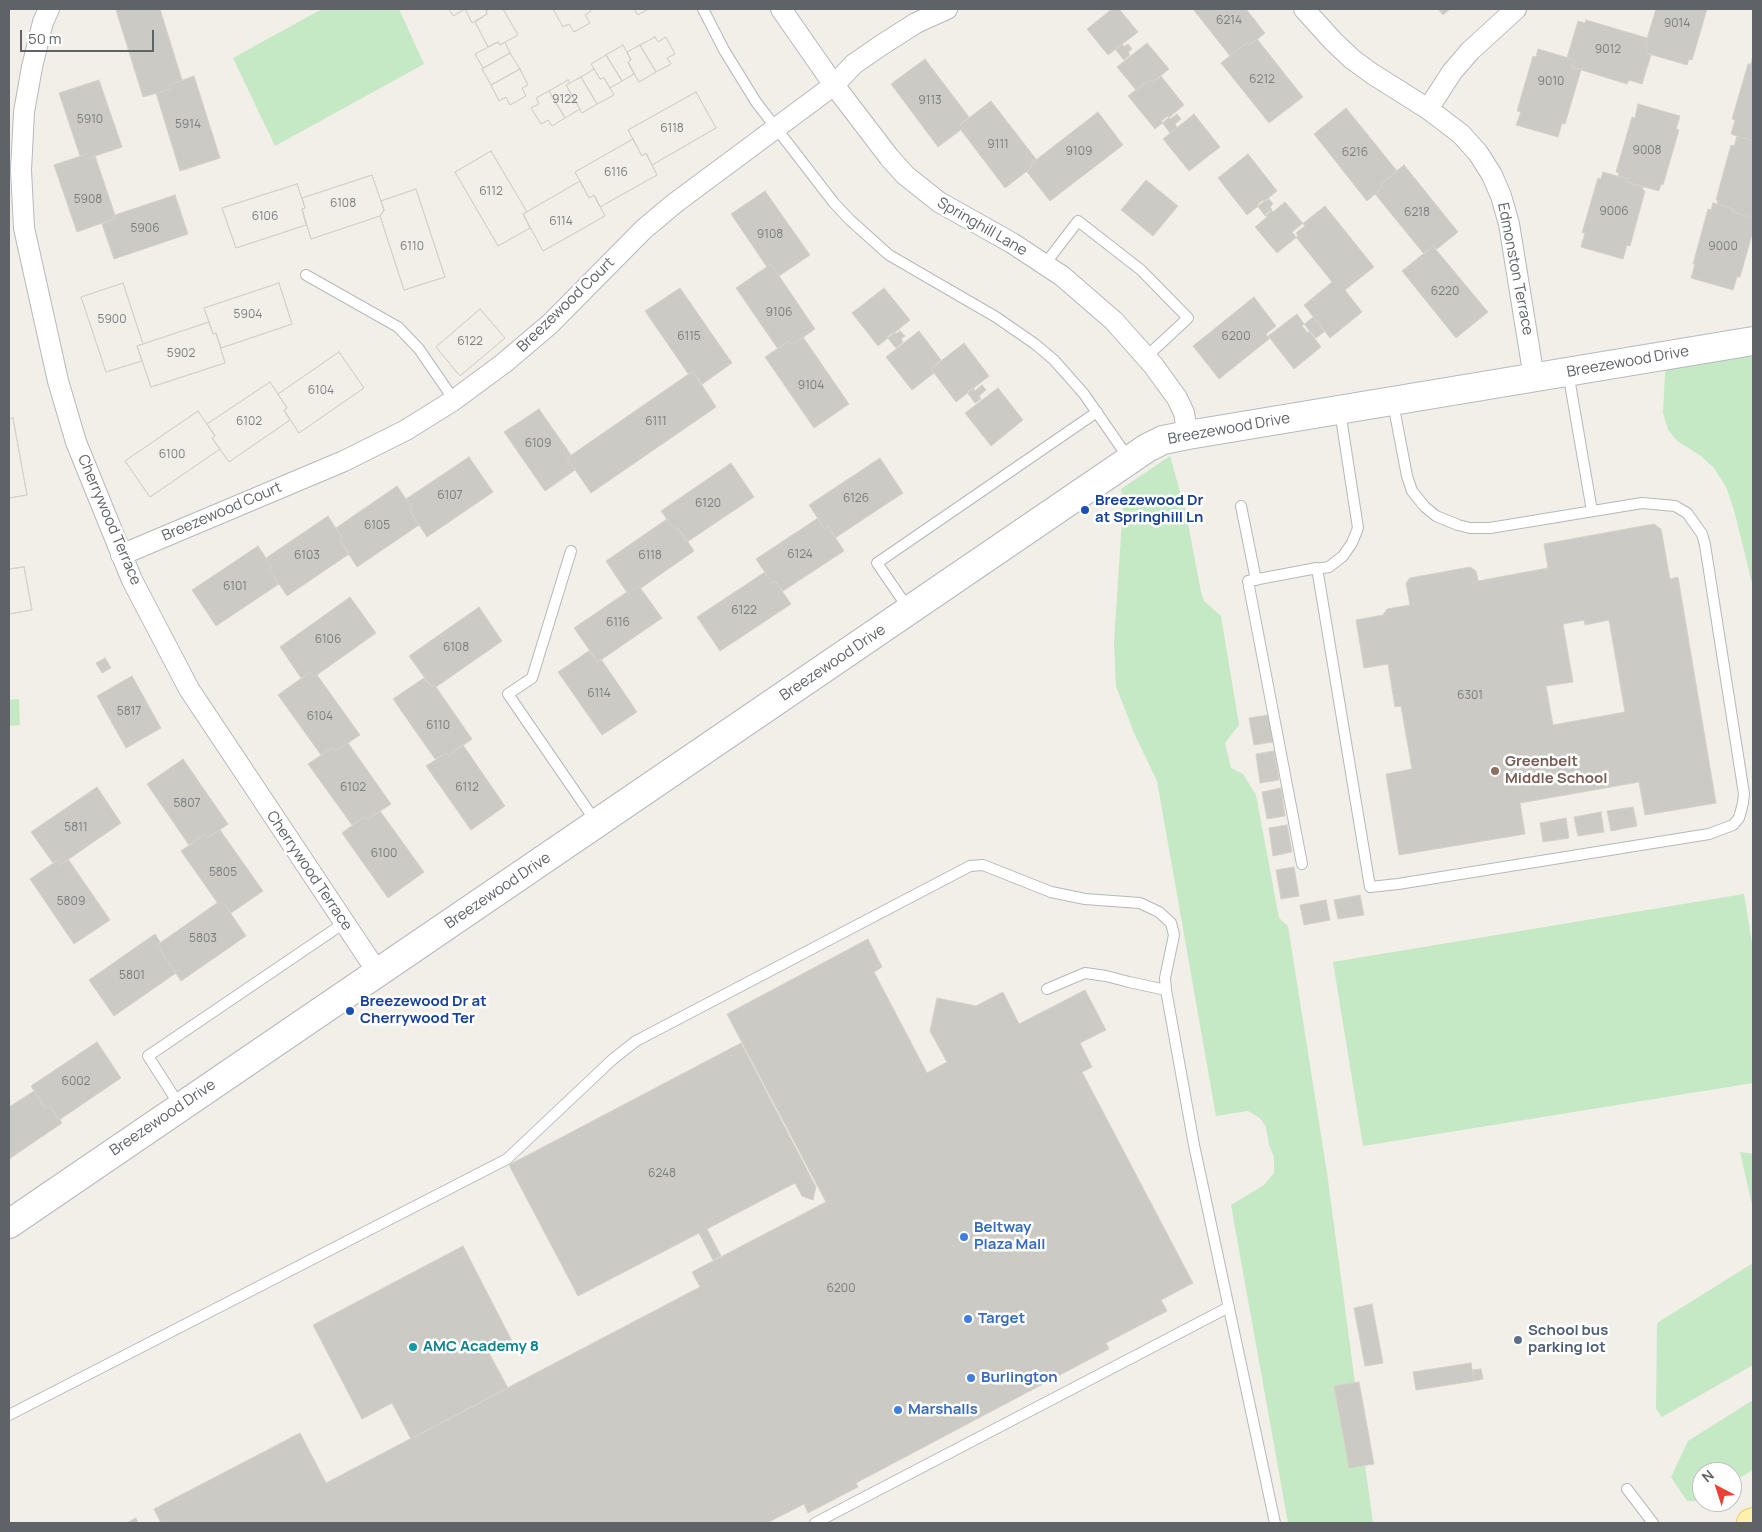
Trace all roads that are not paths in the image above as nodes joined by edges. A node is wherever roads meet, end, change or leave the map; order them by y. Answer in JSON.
{"nodes":[{"id":1,"x":49,"y":9,"type":"edge"},
{"id":2,"x":703,"y":9,"type":"edge"},
{"id":3,"x":780,"y":9,"type":"edge"},
{"id":4,"x":947,"y":9,"type":"edge"},
{"id":5,"x":1304,"y":9,"type":"edge"},
{"id":6,"x":1516,"y":9,"type":"edge"},
{"id":7,"x":834,"y":85,"type":"junction"},
{"id":8,"x":1428,"y":109,"type":"junction"},
{"id":9,"x":776,"y":128,"type":"junction"},
{"id":10,"x":17,"y":229,"type":"edge"},
{"id":11,"x":1045,"y":264,"type":"junction"},
{"id":12,"x":306,"y":275,"type":"dead end"},
{"id":13,"x":1753,"y":341,"type":"edge"},
{"id":14,"x":1146,"y":357,"type":"junction"},
{"id":15,"x":1568,"y":372,"type":"junction"},
{"id":16,"x":1534,"y":378,"type":"junction"},
{"id":17,"x":454,"y":400,"type":"junction"},
{"id":18,"x":1392,"y":401,"type":"junction"},
{"id":19,"x":1340,"y":410,"type":"junction"},
{"id":20,"x":1097,"y":412,"type":"junction"},
{"id":21,"x":1188,"y":435,"type":"junction"},
{"id":22,"x":1129,"y":460,"type":"junction"},
{"id":23,"x":1241,"y":506,"type":"dead end"},
{"id":24,"x":1592,"y":511,"type":"junction"},
{"id":25,"x":571,"y":551,"type":"dead end"},
{"id":26,"x":121,"y":555,"type":"junction"},
{"id":27,"x":1316,"y":569,"type":"junction"},
{"id":28,"x":1256,"y":580,"type":"junction"},
{"id":29,"x":909,"y":610,"type":"junction"},
{"id":30,"x":597,"y":823,"type":"junction"},
{"id":31,"x":1302,"y":864,"type":"dead end"},
{"id":32,"x":344,"y":923,"type":"junction"},
{"id":33,"x":378,"y":973,"type":"junction"},
{"id":34,"x":1047,"y":989,"type":"dead end"},
{"id":35,"x":1166,"y":990,"type":"junction"},
{"id":36,"x":181,"y":1106,"type":"junction"},
{"id":37,"x":9,"y":1224,"type":"edge"},
{"id":38,"x":1229,"y":1306,"type":"junction"},
{"id":39,"x":9,"y":1414,"type":"edge"},
{"id":40,"x":1627,"y":1489,"type":"dead end"},
{"id":41,"x":821,"y":1522,"type":"edge"},
{"id":42,"x":1275,"y":1523,"type":"edge"},
{"id":43,"x":1653,"y":1523,"type":"edge"}],
"edges":[{"from":1,"to":10,"type":"street","name":"Cherrywood Terrace"},
{"from":2,"to":9,"type":"lane"},
{"from":3,"to":7,"type":"street","name":"Springhill Lane"},
{"from":4,"to":7,"type":"street","name":"Breezewood Court"},
{"from":5,"to":8,"type":"street","name":"Edmonston Terrace"},
{"from":6,"to":8,"type":"street"},
{"from":7,"to":9,"type":"street","name":"Breezewood Court"},
{"from":7,"to":11,"type":"street","name":"Springhill Lane"},
{"from":8,"to":16,"type":"street","name":"Edmonston Terrace"},
{"from":9,"to":17,"type":"street","name":"Breezewood Court"},
{"from":9,"to":20,"type":"lane"},
{"from":10,"to":26,"type":"street","name":"Cherrywood Terrace"},
{"from":11,"to":14,"type":"street","name":"Springhill Lane"},
{"from":11,"to":14,"type":"lane"},
{"from":12,"to":17,"type":"lane"},
{"from":13,"to":15,"type":"street","name":"Breezewood Drive"},
{"from":14,"to":21,"type":"street","name":"Springhill Lane"},
{"from":15,"to":16,"type":"street","name":"Breezewood Drive"},
{"from":15,"to":24,"type":"lane"},
{"from":16,"to":18,"type":"street","name":"Breezewood Drive"},
{"from":17,"to":26,"type":"street","name":"Breezewood Court"},
{"from":18,"to":19,"type":"street","name":"Breezewood Drive"},
{"from":18,"to":24,"type":"lane"},
{"from":19,"to":21,"type":"street","name":"Breezewood Drive"},
{"from":19,"to":27,"type":"lane"},
{"from":20,"to":22,"type":"lane"},
{"from":20,"to":29,"type":"lane"},
{"from":21,"to":22,"type":"street","name":"Breezewood Drive"},
{"from":22,"to":29,"type":"street","name":"Breezewood Drive"},
{"from":23,"to":28,"type":"lane"},
{"from":24,"to":27,"type":"lane"},
{"from":25,"to":30,"type":"lane"},
{"from":26,"to":32,"type":"street","name":"Cherrywood Terrace"},
{"from":27,"to":28,"type":"lane"},
{"from":28,"to":31,"type":"lane"},
{"from":29,"to":30,"type":"street","name":"Breezewood Drive"},
{"from":30,"to":33,"type":"street","name":"Breezewood Drive"},
{"from":32,"to":33,"type":"street","name":"Cherrywood Terrace"},
{"from":32,"to":36,"type":"lane"},
{"from":33,"to":36,"type":"street","name":"Breezewood Drive"},
{"from":34,"to":35,"type":"lane"},
{"from":35,"to":38,"type":"lane"},
{"from":35,"to":39,"type":"lane"},
{"from":36,"to":37,"type":"street","name":"Breezewood Drive"},
{"from":38,"to":41,"type":"lane"},
{"from":38,"to":42,"type":"lane"},
{"from":40,"to":43,"type":"lane"}]}
